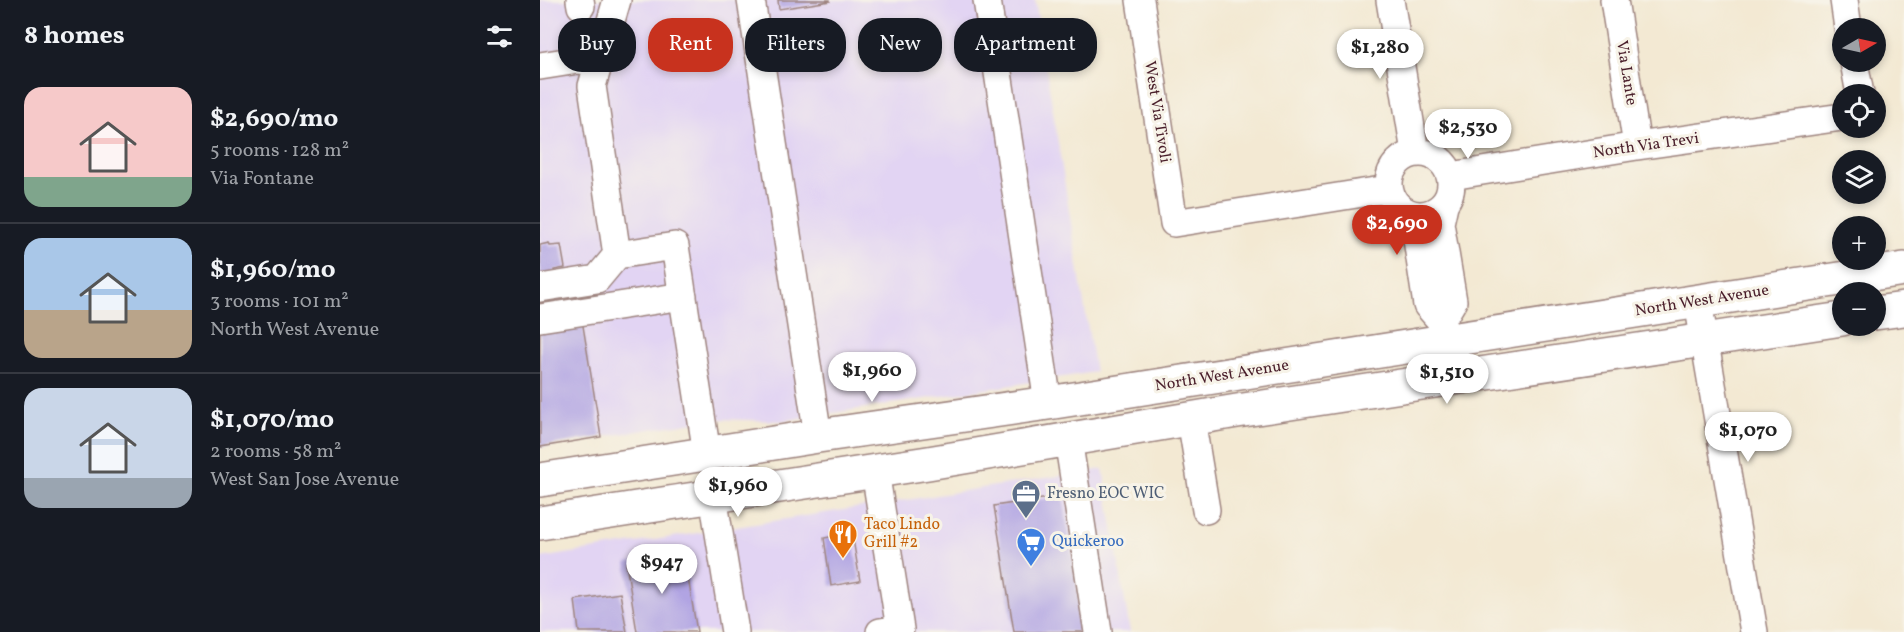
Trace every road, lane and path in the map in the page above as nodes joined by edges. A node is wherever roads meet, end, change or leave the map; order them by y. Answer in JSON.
{"nodes":[{"id":1,"x":617,"y":0,"type":"edge"},
{"id":2,"x":751,"y":0,"type":"edge"},
{"id":3,"x":987,"y":0,"type":"edge"},
{"id":4,"x":1140,"y":0,"type":"edge"},
{"id":5,"x":1390,"y":0,"type":"edge"},
{"id":6,"x":1614,"y":0,"type":"edge"},
{"id":7,"x":1844,"y":0,"type":"edge"},
{"id":8,"x":612,"y":18,"type":"edge"},
{"id":9,"x":1847,"y":18,"type":"edge"},
{"id":10,"x":558,"y":63,"type":"edge"},
{"id":11,"x":540,"y":66,"type":"edge"},
{"id":12,"x":596,"y":72,"type":"edge"},
{"id":13,"x":1832,"y":118,"type":"edge"},
{"id":14,"x":1637,"y":146,"type":"junction"},
{"id":15,"x":1415,"y":152,"type":"junction"},
{"id":16,"x":1450,"y":176,"type":"junction"},
{"id":17,"x":1388,"y":189,"type":"junction"},
{"id":18,"x":1444,"y":205,"type":"junction"},
{"id":19,"x":1406,"y":213,"type":"junction"},
{"id":20,"x":617,"y":255,"type":"junction"},
{"id":21,"x":1904,"y":269,"type":"edge"},
{"id":22,"x":1450,"y":280,"type":"junction"},
{"id":23,"x":1424,"y":284,"type":"junction"},
{"id":24,"x":540,"y":288,"type":"edge"},
{"id":25,"x":683,"y":296,"type":"junction"},
{"id":26,"x":1698,"y":302,"type":"junction"},
{"id":27,"x":1904,"y":309,"type":"edge"},
{"id":28,"x":1886,"y":312,"type":"edge"},
{"id":29,"x":540,"y":318,"type":"edge"},
{"id":30,"x":1832,"y":321,"type":"edge"},
{"id":31,"x":1442,"y":331,"type":"junction"},
{"id":32,"x":1705,"y":340,"type":"junction"},
{"id":33,"x":1048,"y":404,"type":"junction"},
{"id":34,"x":1237,"y":411,"type":"junction"},
{"id":35,"x":1191,"y":418,"type":"junction"},
{"id":36,"x":818,"y":436,"type":"junction"},
{"id":37,"x":1068,"y":439,"type":"junction"},
{"id":38,"x":707,"y":454,"type":"junction"},
{"id":39,"x":875,"y":471,"type":"junction"},
{"id":40,"x":540,"y":480,"type":"edge"},
{"id":41,"x":713,"y":496,"type":"junction"},
{"id":42,"x":1206,"y":510,"type":"dead end"},
{"id":43,"x":540,"y":523,"type":"edge"},
{"id":44,"x":735,"y":632,"type":"edge"},
{"id":45,"x":880,"y":632,"type":"edge"},
{"id":46,"x":1098,"y":632,"type":"edge"},
{"id":47,"x":1754,"y":632,"type":"edge"}],
"edges":[{"from":1,"to":8,"type":"street"},
{"from":2,"to":36,"type":"street"},
{"from":3,"to":33,"type":"street"},
{"from":4,"to":17,"type":"street","name":"West Via Tivoli"},
{"from":5,"to":15,"type":"street"},
{"from":6,"to":14,"type":"street","name":"Via Lante"},
{"from":7,"to":9,"type":"street"},
{"from":10,"to":11,"type":"street"},
{"from":12,"to":20,"type":"street"},
{"from":13,"to":14,"type":"street","name":"North Via Trevi"},
{"from":14,"to":16,"type":"street","name":"North Via Trevi"},
{"from":15,"to":16,"type":"street"},
{"from":15,"to":17,"type":"street"},
{"from":16,"to":18,"type":"street"},
{"from":17,"to":19,"type":"street"},
{"from":18,"to":19,"type":"street"},
{"from":18,"to":22,"type":"street"},
{"from":19,"to":23,"type":"street"},
{"from":20,"to":24,"type":"street"},
{"from":20,"to":25,"type":"street"},
{"from":21,"to":26,"type":"main road","name":"North West Avenue"},
{"from":22,"to":23,"type":"street"},
{"from":22,"to":31,"type":"street"},
{"from":23,"to":31,"type":"street"},
{"from":25,"to":29,"type":"street"},
{"from":25,"to":38,"type":"street"},
{"from":26,"to":31,"type":"main road","name":"North West Avenue"},
{"from":26,"to":32,"type":"street"},
{"from":27,"to":28,"type":"main road"},
{"from":30,"to":32,"type":"main road"},
{"from":31,"to":33,"type":"main road","name":"North West Avenue"},
{"from":31,"to":34,"type":"main road"},
{"from":32,"to":34,"type":"main road"},
{"from":32,"to":47,"type":"street"},
{"from":33,"to":36,"type":"main road","name":"North West Avenue"},
{"from":33,"to":39,"type":"main road"},
{"from":34,"to":35,"type":"main road"},
{"from":35,"to":37,"type":"main road"},
{"from":35,"to":42,"type":"street"},
{"from":36,"to":38,"type":"main road","name":"North West Avenue"},
{"from":37,"to":39,"type":"main road"},
{"from":37,"to":46,"type":"street"},
{"from":38,"to":40,"type":"main road","name":"North West Avenue"},
{"from":39,"to":41,"type":"main road"},
{"from":39,"to":45,"type":"street"},
{"from":41,"to":43,"type":"main road"},
{"from":41,"to":44,"type":"street"}]}
